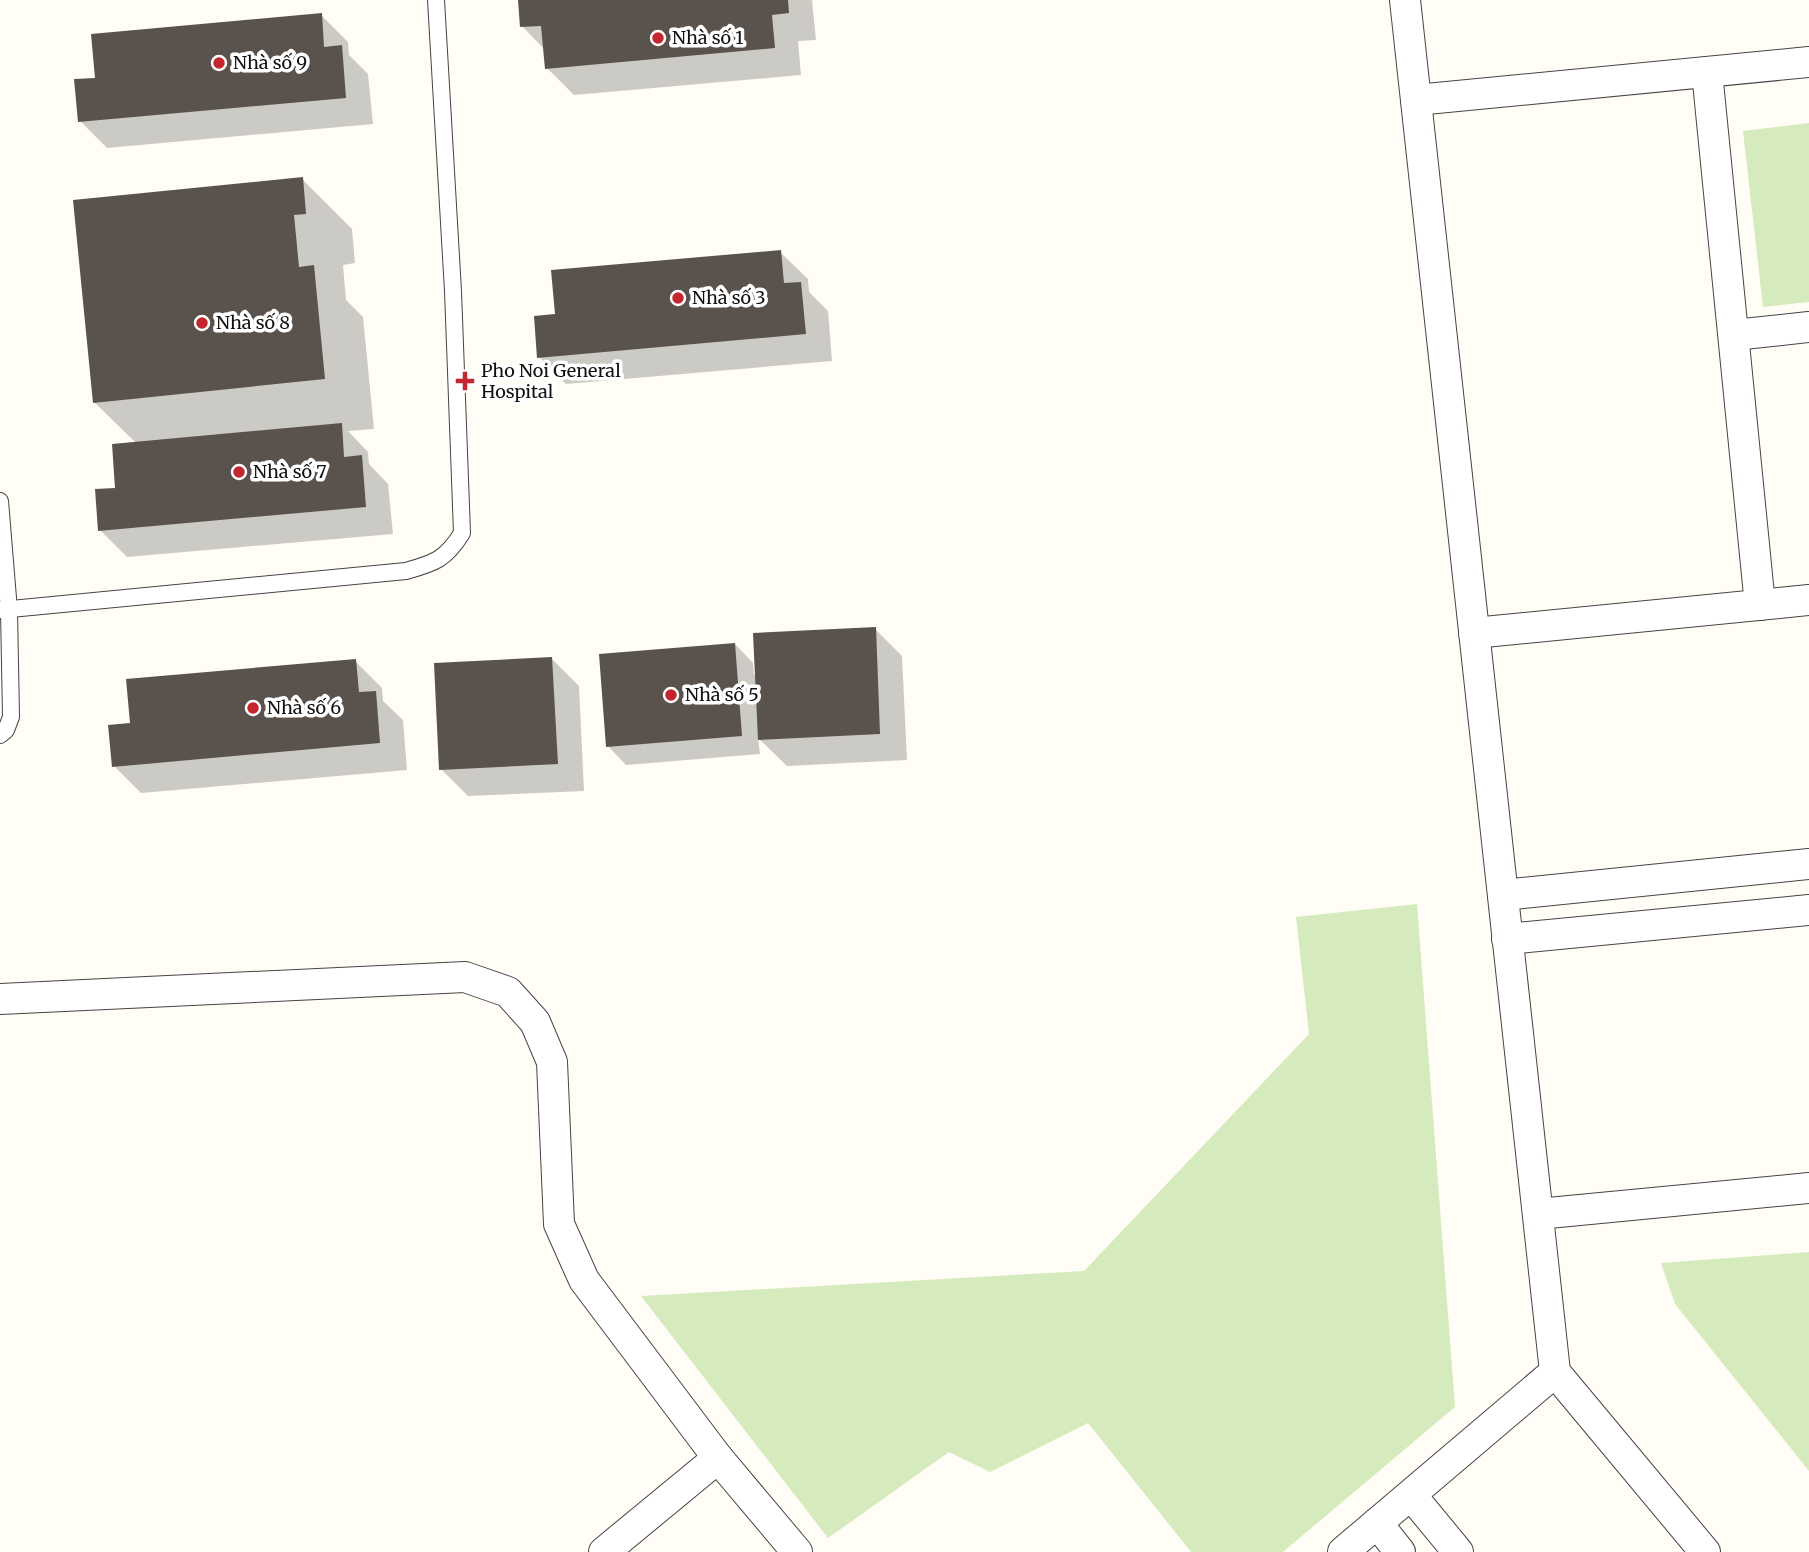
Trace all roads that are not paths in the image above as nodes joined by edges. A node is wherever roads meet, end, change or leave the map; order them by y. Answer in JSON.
{"nodes":[{"id":1,"x":436,"y":0,"type":"edge"},
{"id":2,"x":1405,"y":0,"type":"edge"},
{"id":3,"x":1809,"y":62,"type":"edge"},
{"id":4,"x":1707,"y":72,"type":"junction"},
{"id":5,"x":1416,"y":100,"type":"junction"},
{"id":6,"x":1809,"y":327,"type":"edge"},
{"id":7,"x":1734,"y":335,"type":"junction"},
{"id":8,"x":0,"y":501,"type":"edge"},
{"id":9,"x":1809,"y":600,"type":"edge"},
{"id":10,"x":1760,"y":605,"type":"junction"},
{"id":11,"x":4,"y":610,"type":"edge"},
{"id":12,"x":1474,"y":633,"type":"junction"},
{"id":13,"x":0,"y":735,"type":"edge"},
{"id":14,"x":1809,"y":864,"type":"edge"},
{"id":15,"x":1503,"y":895,"type":"junction"},
{"id":16,"x":1809,"y":909,"type":"edge"},
{"id":17,"x":1507,"y":939,"type":"junction"},
{"id":18,"x":0,"y":999,"type":"edge"},
{"id":19,"x":1809,"y":1188,"type":"edge"},
{"id":20,"x":1538,"y":1214,"type":"junction"},
{"id":21,"x":1555,"y":1372,"type":"junction"},
{"id":22,"x":718,"y":1458,"type":"junction"},
{"id":23,"x":1411,"y":1495,"type":"junction"},
{"id":24,"x":1377,"y":1523,"type":"junction"},
{"id":25,"x":604,"y":1552,"type":"edge"},
{"id":26,"x":797,"y":1552,"type":"edge"},
{"id":27,"x":1343,"y":1552,"type":"edge"},
{"id":28,"x":1400,"y":1552,"type":"edge"},
{"id":29,"x":1458,"y":1552,"type":"edge"},
{"id":30,"x":1705,"y":1552,"type":"edge"}],
"edges":[{"from":1,"to":11,"type":"lane"},
{"from":2,"to":5,"type":"street"},
{"from":3,"to":4,"type":"street"},
{"from":4,"to":5,"type":"street"},
{"from":4,"to":7,"type":"street"},
{"from":5,"to":12,"type":"street"},
{"from":6,"to":7,"type":"street"},
{"from":7,"to":10,"type":"street"},
{"from":8,"to":11,"type":"lane"},
{"from":9,"to":10,"type":"street"},
{"from":10,"to":12,"type":"street"},
{"from":11,"to":13,"type":"lane"},
{"from":12,"to":15,"type":"street"},
{"from":14,"to":15,"type":"street"},
{"from":15,"to":17,"type":"street"},
{"from":16,"to":17,"type":"street"},
{"from":17,"to":20,"type":"street"},
{"from":18,"to":22,"type":"street"},
{"from":19,"to":20,"type":"street"},
{"from":20,"to":21,"type":"street"},
{"from":21,"to":23,"type":"street"},
{"from":21,"to":30,"type":"street"},
{"from":22,"to":25,"type":"street"},
{"from":22,"to":26,"type":"street"},
{"from":23,"to":24,"type":"street"},
{"from":23,"to":29,"type":"street"},
{"from":24,"to":27,"type":"street"},
{"from":24,"to":28,"type":"street"}]}
